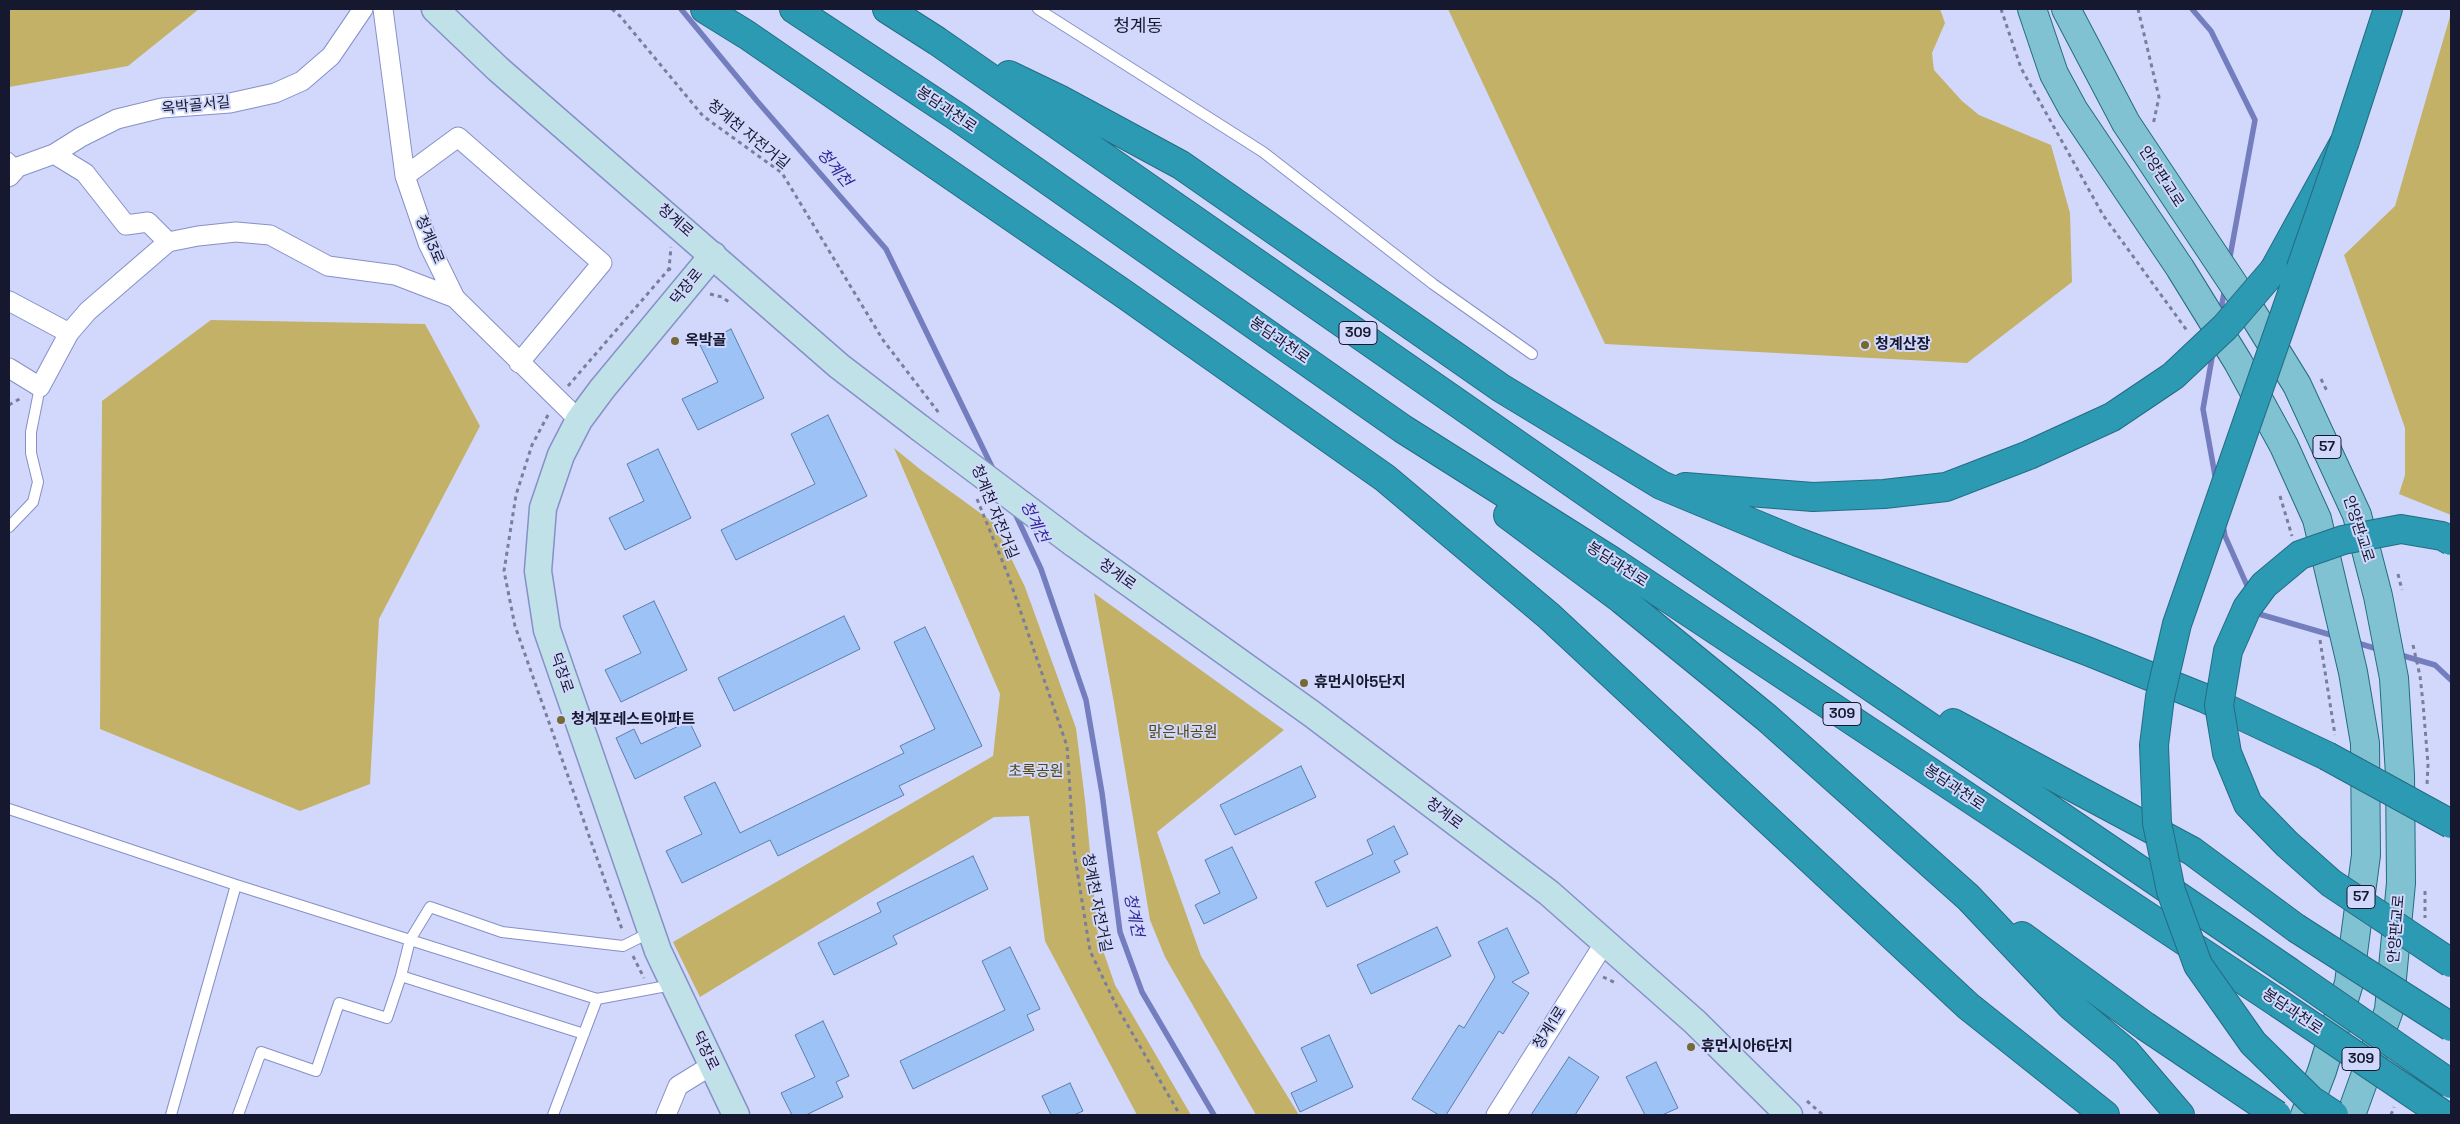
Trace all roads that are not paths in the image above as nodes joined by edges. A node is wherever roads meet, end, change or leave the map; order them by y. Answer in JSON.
{"nodes":[{"id":1,"x":363,"y":9,"type":"edge"},
{"id":2,"x":384,"y":9,"type":"edge"},
{"id":3,"x":435,"y":9,"type":"edge"},
{"id":4,"x":705,"y":9,"type":"edge"},
{"id":5,"x":794,"y":9,"type":"edge"},
{"id":6,"x":887,"y":9,"type":"edge"},
{"id":7,"x":1038,"y":9,"type":"edge"},
{"id":8,"x":2032,"y":9,"type":"edge"},
{"id":9,"x":2066,"y":9,"type":"edge"},
{"id":10,"x":2388,"y":9,"type":"edge"},
{"id":11,"x":936,"y":41,"type":"junction"},
{"id":12,"x":2345,"y":141,"type":"junction"},
{"id":13,"x":54,"y":154,"type":"junction"},
{"id":14,"x":12,"y":167,"type":"edge"},
{"id":15,"x":405,"y":176,"type":"junction"},
{"id":16,"x":168,"y":242,"type":"junction"},
{"id":17,"x":713,"y":255,"type":"junction"},
{"id":18,"x":455,"y":298,"type":"junction"},
{"id":19,"x":9,"y":300,"type":"edge"},
{"id":20,"x":69,"y":334,"type":"junction"},
{"id":21,"x":1532,"y":354,"type":"dead end"},
{"id":22,"x":519,"y":363,"type":"junction"},
{"id":23,"x":9,"y":368,"type":"edge"},
{"id":24,"x":40,"y":387,"type":"junction"},
{"id":25,"x":579,"y":420,"type":"junction"},
{"id":26,"x":1403,"y":428,"type":"junction"},
{"id":27,"x":1661,"y":486,"type":"junction"},
{"id":28,"x":9,"y":527,"type":"edge"},
{"id":29,"x":2451,"y":541,"type":"edge"},
{"id":30,"x":1830,"y":657,"type":"junction"},
{"id":31,"x":9,"y":809,"type":"edge"},
{"id":32,"x":2451,"y":824,"type":"edge"},
{"id":33,"x":236,"y":885,"type":"junction"},
{"id":34,"x":1968,"y":897,"type":"junction"},
{"id":35,"x":651,"y":932,"type":"junction"},
{"id":36,"x":410,"y":940,"type":"junction"},
{"id":37,"x":1605,"y":942,"type":"junction"},
{"id":38,"x":2451,"y":963,"type":"edge"},
{"id":39,"x":401,"y":976,"type":"junction"},
{"id":40,"x":673,"y":984,"type":"junction"},
{"id":41,"x":597,"y":999,"type":"junction"},
{"id":42,"x":2451,"y":1027,"type":"edge"},
{"id":43,"x":584,"y":1034,"type":"junction"},
{"id":44,"x":712,"y":1065,"type":"junction"},
{"id":45,"x":2451,"y":1084,"type":"edge"},
{"id":46,"x":171,"y":1115,"type":"edge"},
{"id":47,"x":238,"y":1115,"type":"edge"},
{"id":48,"x":553,"y":1115,"type":"edge"},
{"id":49,"x":666,"y":1115,"type":"edge"},
{"id":50,"x":736,"y":1115,"type":"edge"},
{"id":51,"x":1496,"y":1115,"type":"edge"},
{"id":52,"x":1789,"y":1115,"type":"edge"},
{"id":53,"x":2106,"y":1115,"type":"edge"},
{"id":54,"x":2180,"y":1115,"type":"edge"},
{"id":55,"x":2277,"y":1115,"type":"edge"},
{"id":56,"x":2305,"y":1115,"type":"edge"},
{"id":57,"x":2334,"y":1115,"type":"edge"},
{"id":58,"x":2351,"y":1115,"type":"edge"},
{"id":59,"x":2444,"y":1115,"type":"edge"}],
"edges":[{"from":1,"to":13,"type":"street","name":"옥박골서길"},
{"from":2,"to":15,"type":"street","name":"청계3로"},
{"from":3,"to":17,"type":"street","name":"청계로"},
{"from":4,"to":53,"type":"highway"},
{"from":5,"to":26,"type":"highway","name":"봉담과천로","number":"309"},
{"from":6,"to":11,"type":"highway","name":"봉담과천로","number":"309"},
{"from":7,"to":21,"type":"lane"},
{"from":8,"to":56,"type":"main road","number":"57"},
{"from":9,"to":58,"type":"main road","name":"안양판교로","number":"57"},
{"from":10,"to":12,"type":"highway"},
{"from":11,"to":27,"type":"highway","name":"봉담과천로"},
{"from":11,"to":30,"type":"highway","name":"봉담과천로","number":"309"},
{"from":12,"to":27,"type":"highway","bridge":true},
{"from":12,"to":57,"type":"highway","bridge":true},
{"from":13,"to":14,"type":"street","name":"옥박골서길"},
{"from":13,"to":16,"type":"street"},
{"from":15,"to":18,"type":"street","name":"청계3로"},
{"from":15,"to":22,"type":"street"},
{"from":16,"to":18,"type":"street"},
{"from":16,"to":20,"type":"street"},
{"from":17,"to":25,"type":"street","name":"덕장로"},
{"from":17,"to":37,"type":"street","name":"청계로","bridge":true},
{"from":18,"to":22,"type":"street","name":"청계3로"},
{"from":19,"to":20,"type":"street"},
{"from":20,"to":24,"type":"street"},
{"from":22,"to":25,"type":"street","name":"청계3로"},
{"from":23,"to":24,"type":"street"},
{"from":24,"to":28,"type":"lane"},
{"from":25,"to":35,"type":"street","name":"덕장로"},
{"from":26,"to":34,"type":"highway"},
{"from":26,"to":59,"type":"highway","name":"봉담과천로","number":"309","bridge":true},
{"from":27,"to":32,"type":"highway","name":"봉담과천로","bridge":true},
{"from":29,"to":38,"type":"highway","bridge":true},
{"from":30,"to":42,"type":"highway","bridge":true},
{"from":30,"to":45,"type":"highway","name":"봉담과천로","number":"309","bridge":true},
{"from":31,"to":33,"type":"lane"},
{"from":33,"to":36,"type":"lane"},
{"from":33,"to":46,"type":"lane"},
{"from":34,"to":54,"type":"highway"},
{"from":34,"to":55,"type":"highway","bridge":true},
{"from":35,"to":36,"type":"lane"},
{"from":35,"to":40,"type":"street","name":"덕장로"},
{"from":36,"to":39,"type":"lane"},
{"from":36,"to":41,"type":"lane"},
{"from":37,"to":51,"type":"street","name":"청계1로"},
{"from":37,"to":52,"type":"street","name":"청계로"},
{"from":39,"to":43,"type":"lane"},
{"from":39,"to":47,"type":"lane"},
{"from":40,"to":41,"type":"lane"},
{"from":40,"to":44,"type":"street","name":"덕장로"},
{"from":41,"to":43,"type":"lane"},
{"from":43,"to":48,"type":"lane"},
{"from":44,"to":49,"type":"street"},
{"from":44,"to":50,"type":"street","name":"덕장로"}]}
